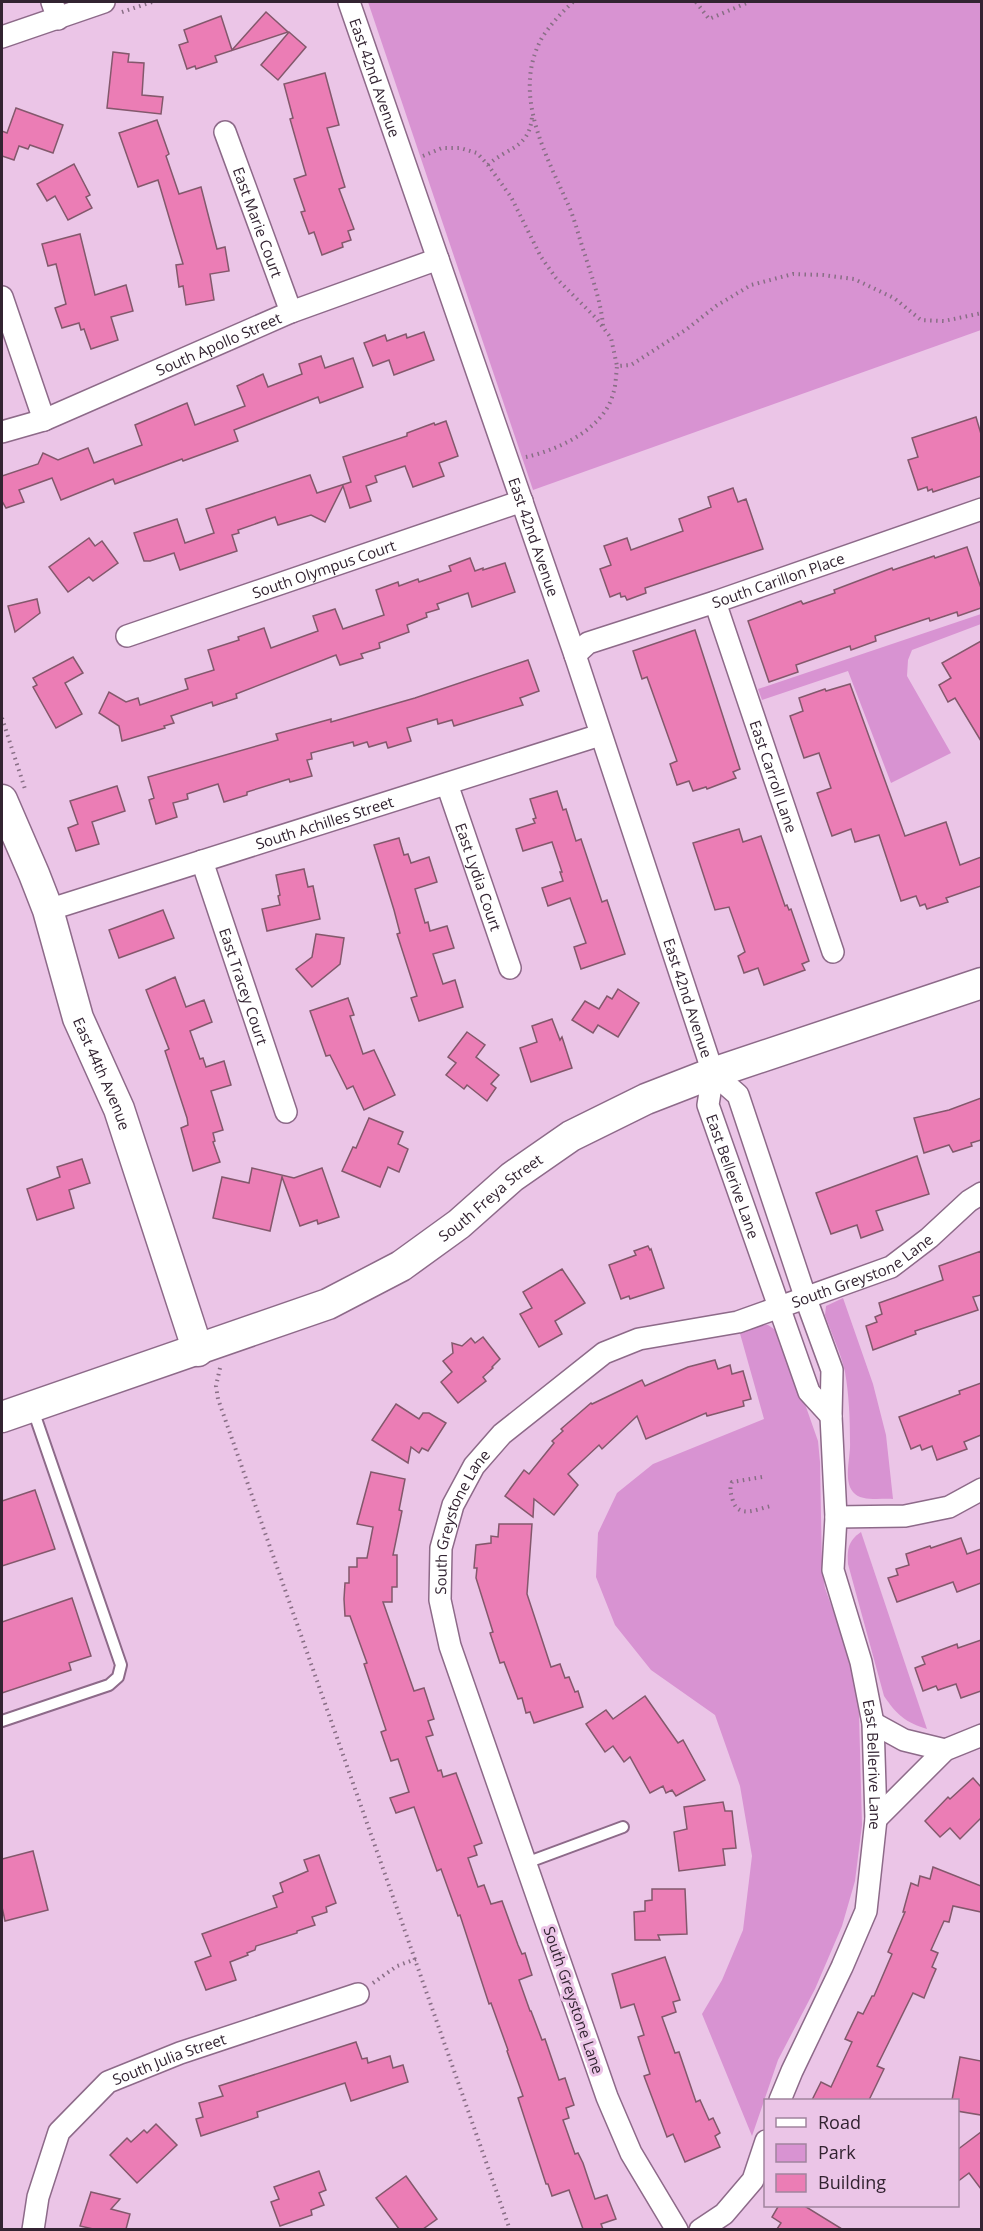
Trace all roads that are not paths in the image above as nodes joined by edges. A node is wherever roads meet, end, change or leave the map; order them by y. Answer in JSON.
{"nodes":[{"id":1,"x":104,"y":2,"type":"edge"},
{"id":2,"x":349,"y":2,"type":"edge"},
{"id":3,"x":55,"y":10,"type":"edge"},
{"id":4,"x":2,"y":37,"type":"edge"},
{"id":5,"x":225,"y":132,"type":"dead end"},
{"id":6,"x":438,"y":259,"type":"junction"},
{"id":7,"x":2,"y":297,"type":"edge"},
{"id":8,"x":291,"y":312,"type":"junction"},
{"id":9,"x":44,"y":420,"type":"junction"},
{"id":10,"x":2,"y":432,"type":"edge"},
{"id":11,"x":522,"y":501,"type":"junction"},
{"id":12,"x":980,"y":515,"type":"edge"},
{"id":13,"x":715,"y":602,"type":"junction"},
{"id":14,"x":127,"y":636,"type":"dead end"},
{"id":15,"x":575,"y":655,"type":"junction"},
{"id":16,"x":600,"y":735,"type":"junction"},
{"id":17,"x":447,"y":784,"type":"junction"},
{"id":18,"x":14,"y":800,"type":"edge"},
{"id":19,"x":202,"y":861,"type":"junction"},
{"id":20,"x":48,"y":910,"type":"junction"},
{"id":21,"x":833,"y":952,"type":"dead end"},
{"id":22,"x":510,"y":968,"type":"dead end"},
{"id":23,"x":981,"y":983,"type":"edge"},
{"id":24,"x":713,"y":1073,"type":"junction"},
{"id":25,"x":285,"y":1112,"type":"dead end"},
{"id":26,"x":981,"y":1193,"type":"edge"},
{"id":27,"x":806,"y":1299,"type":"junction"},
{"id":28,"x":778,"y":1308,"type":"junction"},
{"id":29,"x":198,"y":1351,"type":"junction"},
{"id":30,"x":32,"y":1406,"type":"junction"},
{"id":31,"x":831,"y":1416,"type":"junction"},
{"id":32,"x":2,"y":1417,"type":"edge"},
{"id":33,"x":981,"y":1489,"type":"edge"},
{"id":34,"x":836,"y":1517,"type":"junction"},
{"id":35,"x":2,"y":1722,"type":"edge"},
{"id":36,"x":873,"y":1723,"type":"junction"},
{"id":37,"x":981,"y":1735,"type":"edge"},
{"id":38,"x":945,"y":1750,"type":"junction"},
{"id":39,"x":876,"y":1819,"type":"junction"},
{"id":40,"x":623,"y":1827,"type":"dead end"},
{"id":41,"x":526,"y":1863,"type":"junction"},
{"id":42,"x":358,"y":1994,"type":"road end"},
{"id":43,"x":780,"y":2099,"type":"edge"},
{"id":44,"x":764,"y":2144,"type":"edge"},
{"id":45,"x":33,"y":2229,"type":"edge"},
{"id":46,"x":676,"y":2229,"type":"edge"},
{"id":47,"x":700,"y":2229,"type":"edge"}],
"edges":[{"from":1,"to":3,"type":"street"},
{"from":2,"to":6,"type":"street","name":"East 42nd Avenue"},
{"from":3,"to":4,"type":"street"},
{"from":5,"to":8,"type":"street","name":"East Marie Court"},
{"from":6,"to":8,"type":"street","name":"South Apollo Street"},
{"from":6,"to":11,"type":"street","name":"East 42nd Avenue"},
{"from":7,"to":9,"type":"street"},
{"from":8,"to":9,"type":"street","name":"South Apollo Street"},
{"from":9,"to":10,"type":"street","name":"South Apollo Street"},
{"from":11,"to":14,"type":"street","name":"South Olympus Court"},
{"from":11,"to":15,"type":"street","name":"East 42nd Avenue"},
{"from":12,"to":13,"type":"street","name":"South Carillon Place"},
{"from":13,"to":15,"type":"street","name":"South Carillon Place"},
{"from":13,"to":21,"type":"street","name":"East Carroll Lane"},
{"from":15,"to":16,"type":"street","name":"East 42nd Avenue"},
{"from":16,"to":17,"type":"street","name":"South Achilles Street"},
{"from":16,"to":24,"type":"street","name":"East 42nd Avenue"},
{"from":17,"to":19,"type":"street","name":"South Achilles Street"},
{"from":17,"to":22,"type":"street","name":"East Lydia Court"},
{"from":18,"to":20,"type":"main road","name":"East 44th Avenue"},
{"from":19,"to":20,"type":"street","name":"South Achilles Street"},
{"from":19,"to":25,"type":"street","name":"East Tracey Court"},
{"from":20,"to":29,"type":"main road","name":"East 44th Avenue"},
{"from":23,"to":24,"type":"main road","name":"South Freya Street"},
{"from":24,"to":27,"type":"street","name":"East Bellerive Lane"},
{"from":24,"to":28,"type":"street","name":"East Bellerive Lane"},
{"from":24,"to":29,"type":"main road","name":"South Freya Street"},
{"from":26,"to":27,"type":"street","name":"South Greystone Lane"},
{"from":27,"to":28,"type":"street","name":"South Greystone Lane"},
{"from":27,"to":31,"type":"street","name":"East Bellerive Lane"},
{"from":28,"to":31,"type":"street","name":"East Bellerive Lane"},
{"from":28,"to":41,"type":"street","name":"South Greystone Lane"},
{"from":29,"to":30,"type":"main road","name":"South Freya Street"},
{"from":30,"to":32,"type":"main road","name":"South Freya Street"},
{"from":30,"to":35,"type":"lane"},
{"from":31,"to":34,"type":"street","name":"East Bellerive Lane"},
{"from":33,"to":34,"type":"street"},
{"from":34,"to":36,"type":"street","name":"East Bellerive Lane"},
{"from":36,"to":38,"type":"street"},
{"from":36,"to":39,"type":"street","name":"East Bellerive Lane"},
{"from":37,"to":38,"type":"street"},
{"from":38,"to":39,"type":"street"},
{"from":39,"to":43,"type":"street","name":"East Bellerive Lane"},
{"from":40,"to":41,"type":"lane"},
{"from":41,"to":46,"type":"street","name":"South Greystone Lane"},
{"from":42,"to":45,"type":"street","name":"South Julia Street"},
{"from":44,"to":47,"type":"street"}]}
